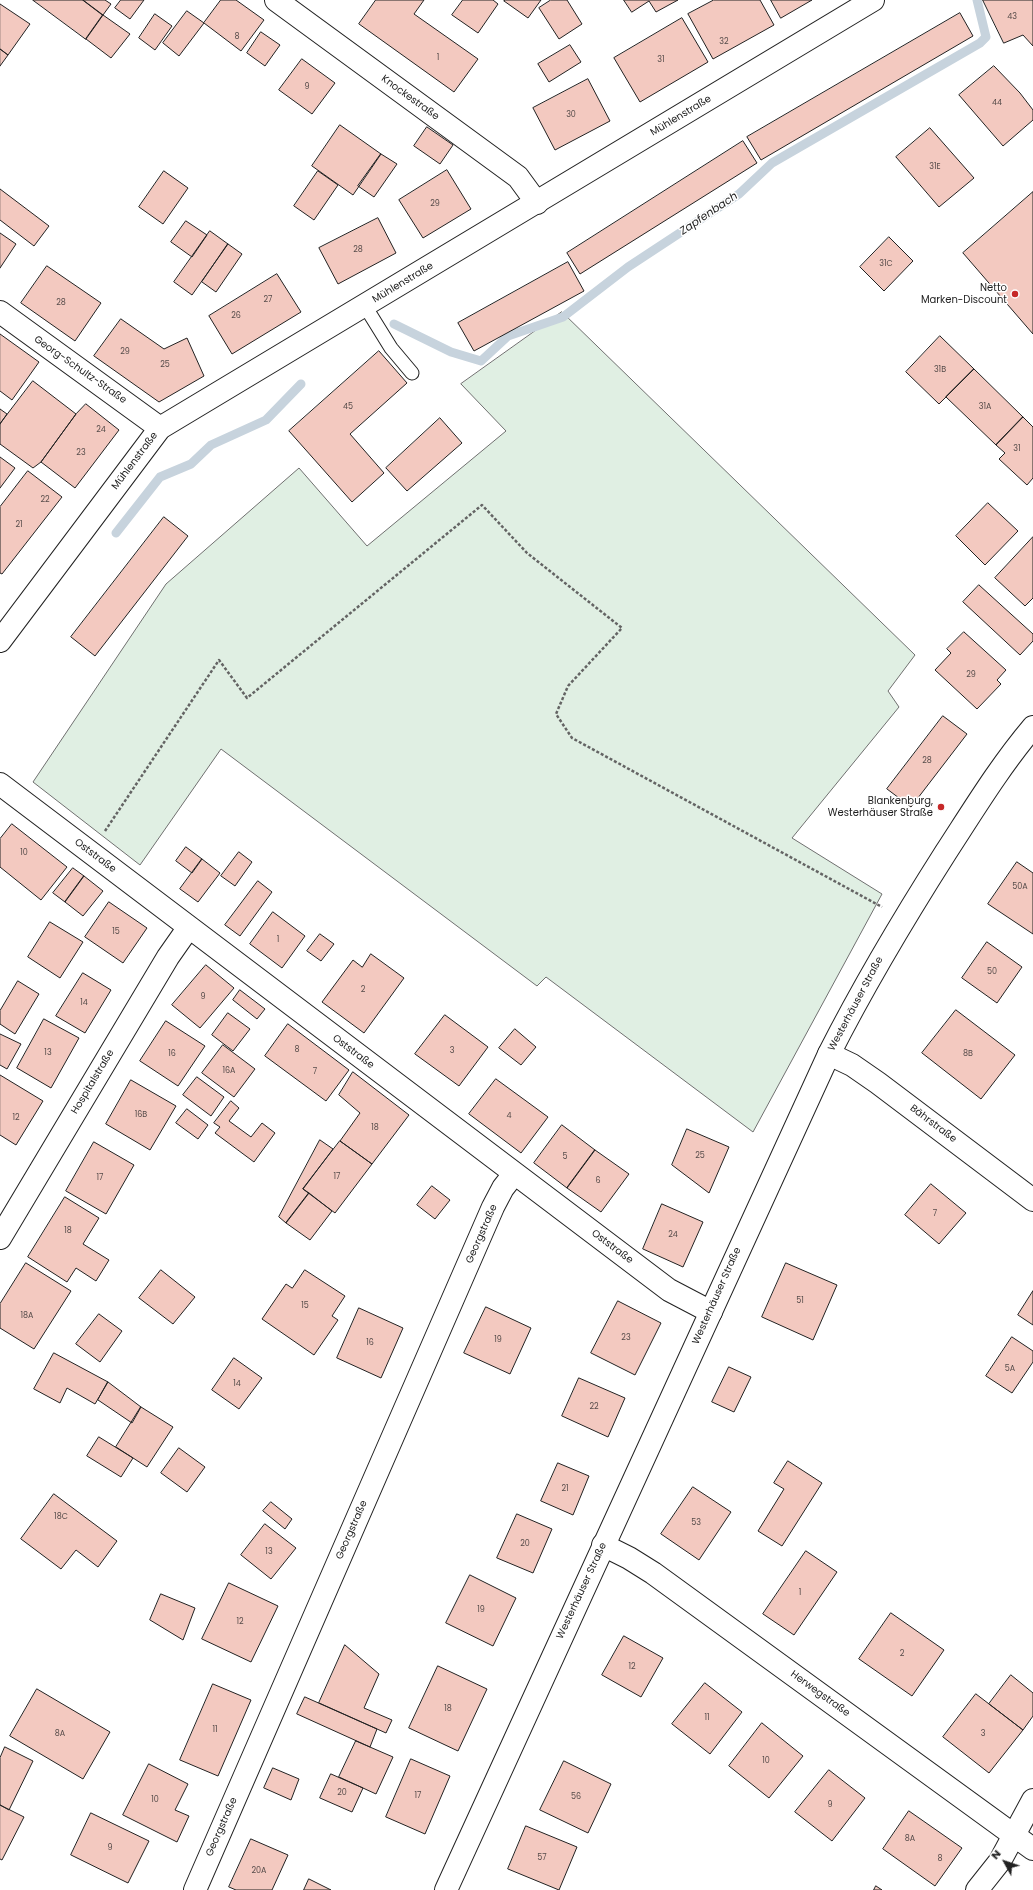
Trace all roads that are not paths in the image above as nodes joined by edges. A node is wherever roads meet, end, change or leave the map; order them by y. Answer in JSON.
{"nodes":[{"id":1,"x":276,"y":0,"type":"edge"},
{"id":2,"x":873,"y":0,"type":"edge"},
{"id":3,"x":537,"y":203,"type":"junction"},
{"id":4,"x":364,"y":306,"type":"junction"},
{"id":5,"x":0,"y":312,"type":"edge"},
{"id":6,"x":412,"y":373,"type":"dead end"},
{"id":7,"x":160,"y":428,"type":"junction"},
{"id":8,"x":0,"y":641,"type":"edge"},
{"id":9,"x":1033,"y":727,"type":"edge"},
{"id":10,"x":0,"y":784,"type":"edge"},
{"id":11,"x":189,"y":928,"type":"junction"},
{"id":12,"x":829,"y":1054,"type":"junction"},
{"id":13,"x":514,"y":1174,"type":"junction"},
{"id":14,"x":1033,"y":1200,"type":"edge"},
{"id":15,"x":0,"y":1238,"type":"edge"},
{"id":16,"x":711,"y":1312,"type":"junction"},
{"id":17,"x":603,"y":1545,"type":"junction"},
{"id":18,"x":1033,"y":1800,"type":"edge"},
{"id":19,"x":1014,"y":1835,"type":"junction"},
{"id":20,"x":1033,"y":1849,"type":"edge"},
{"id":21,"x":195,"y":1890,"type":"edge"},
{"id":22,"x":446,"y":1890,"type":"edge"},
{"id":23,"x":977,"y":1890,"type":"edge"}],
"edges":[{"from":1,"to":3,"type":"street","name":"Knockestraße"},
{"from":2,"to":3,"type":"street","name":"Mühlenstraße"},
{"from":3,"to":4,"type":"street","name":"Mühlenstraße"},
{"from":4,"to":6,"type":"lane"},
{"from":4,"to":7,"type":"street","name":"Mühlenstraße"},
{"from":5,"to":7,"type":"street","name":"Georg-Schultz-Straße"},
{"from":7,"to":8,"type":"street","name":"Mühlenstraße"},
{"from":9,"to":12,"type":"street","name":"Westerhäuser Straße"},
{"from":10,"to":11,"type":"street","name":"Oststraße"},
{"from":11,"to":13,"type":"street","name":"Oststraße"},
{"from":11,"to":15,"type":"street","name":"Hospitalstraße"},
{"from":12,"to":14,"type":"street","name":"Bährstraße"},
{"from":12,"to":16,"type":"street","name":"Westerhäuser Straße"},
{"from":13,"to":16,"type":"street","name":"Oststraße"},
{"from":13,"to":21,"type":"street","name":"Georgstraße"},
{"from":16,"to":17,"type":"street","name":"Westerhäuser Straße"},
{"from":17,"to":19,"type":"street","name":"Herwegstraße"},
{"from":17,"to":22,"type":"street","name":"Westerhäuser Straße"},
{"from":18,"to":19,"type":"street"},
{"from":19,"to":20,"type":"street","name":"Herwegstraße"},
{"from":19,"to":23,"type":"street"}]}
